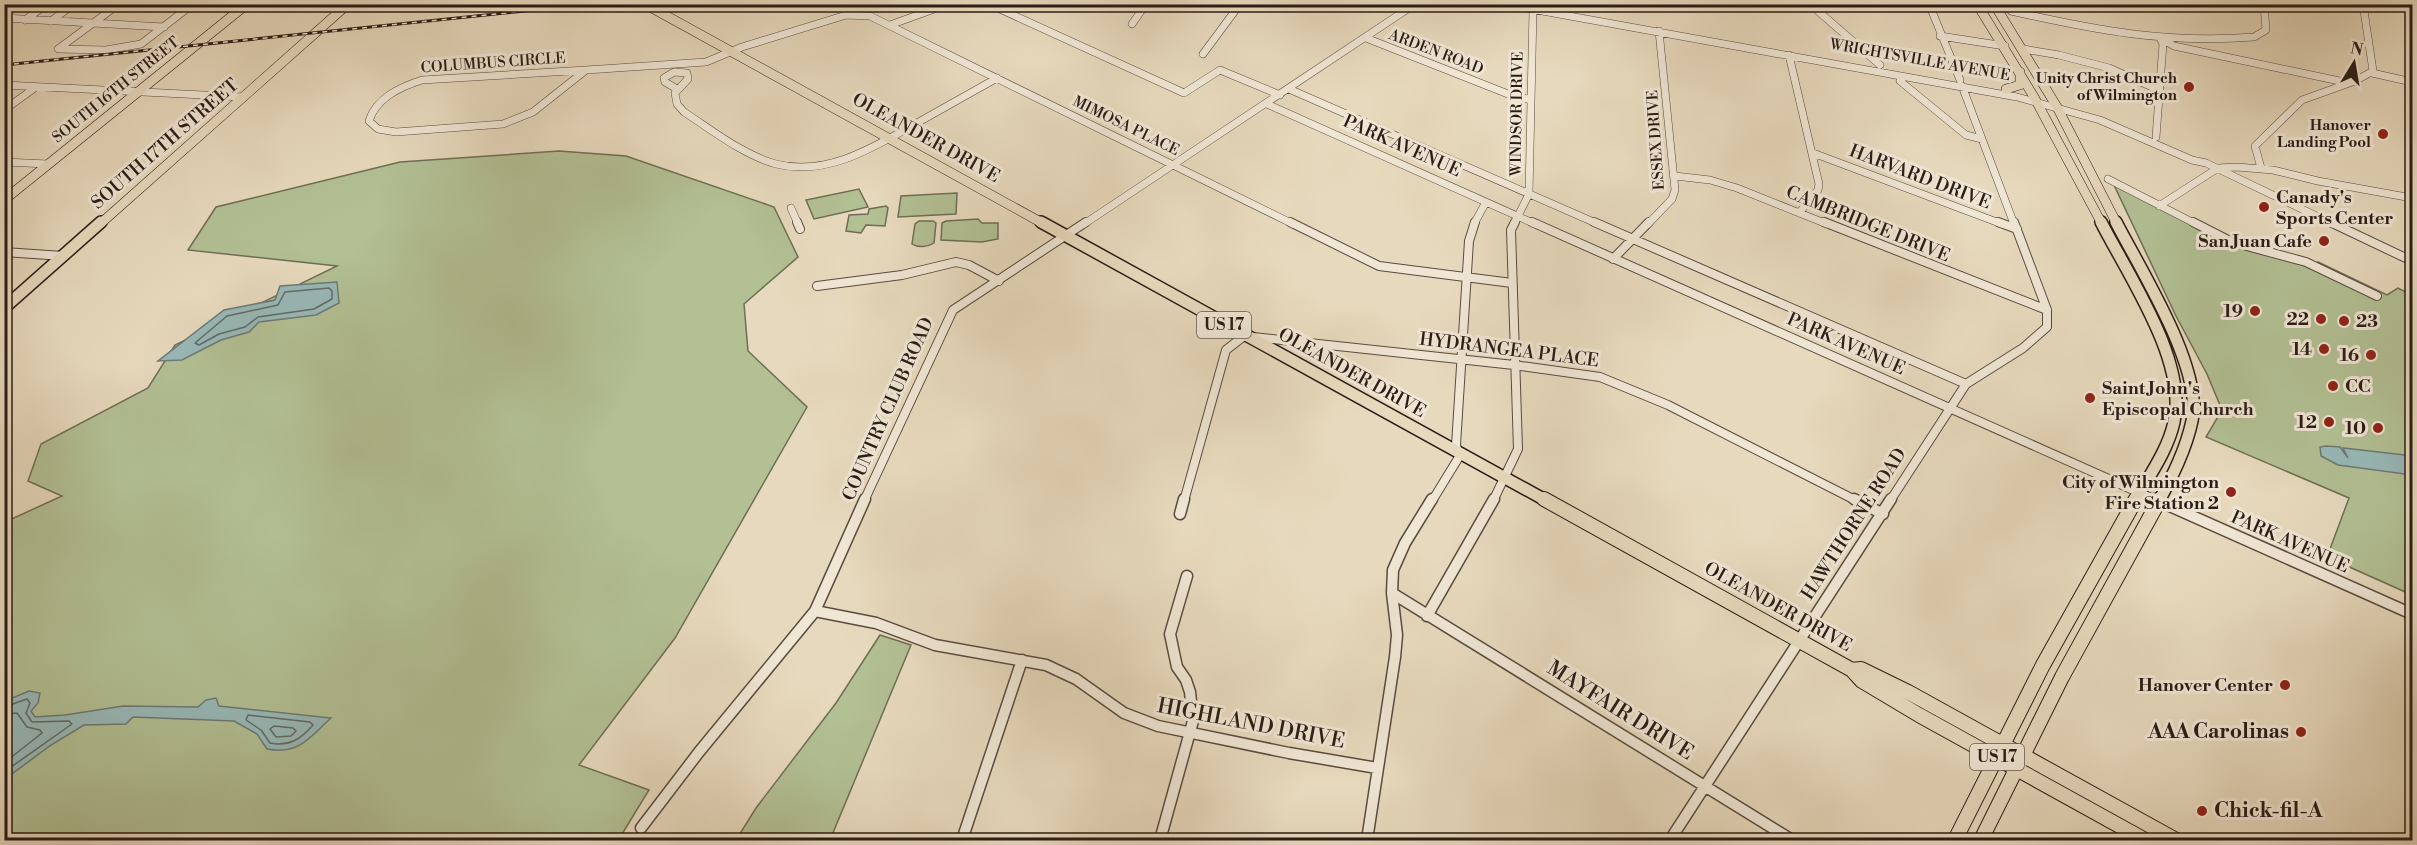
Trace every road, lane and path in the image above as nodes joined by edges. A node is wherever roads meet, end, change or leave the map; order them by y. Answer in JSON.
{"nodes":[{"id":1,"x":20,"y":4,"type":"edge"},
{"id":2,"x":47,"y":4,"type":"edge"},
{"id":3,"x":74,"y":4,"type":"edge"},
{"id":4,"x":119,"y":4,"type":"edge"},
{"id":5,"x":193,"y":4,"type":"edge"},
{"id":6,"x":247,"y":4,"type":"edge"},
{"id":7,"x":348,"y":4,"type":"edge"},
{"id":8,"x":645,"y":4,"type":"edge"},
{"id":9,"x":948,"y":4,"type":"edge"},
{"id":10,"x":989,"y":4,"type":"edge"},
{"id":11,"x":1146,"y":4,"type":"edge"},
{"id":12,"x":1240,"y":4,"type":"edge"},
{"id":13,"x":1415,"y":4,"type":"edge"},
{"id":14,"x":1503,"y":4,"type":"edge"},
{"id":15,"x":1810,"y":4,"type":"edge"},
{"id":16,"x":1929,"y":4,"type":"edge"},
{"id":17,"x":1977,"y":4,"type":"edge"},
{"id":18,"x":1994,"y":4,"type":"edge"},
{"id":19,"x":2012,"y":4,"type":"edge"},
{"id":20,"x":2264,"y":4,"type":"edge"},
{"id":21,"x":2363,"y":4,"type":"edge"},
{"id":22,"x":1533,"y":10,"type":"junction"},
{"id":23,"x":4,"y":16,"type":"edge"},
{"id":24,"x":25,"y":20,"type":"junction"},
{"id":25,"x":51,"y":21,"type":"junction"},
{"id":26,"x":93,"y":23,"type":"junction"},
{"id":27,"x":1132,"y":24,"type":"dead end"},
{"id":28,"x":890,"y":25,"type":"junction"},
{"id":29,"x":164,"y":27,"type":"junction"},
{"id":30,"x":1659,"y":31,"type":"junction"},
{"id":31,"x":1940,"y":36,"type":"junction"},
{"id":32,"x":1366,"y":38,"type":"junction"},
{"id":33,"x":2160,"y":38,"type":"junction"},
{"id":34,"x":1723,"y":42,"type":"junction"},
{"id":35,"x":2005,"y":46,"type":"junction"},
{"id":36,"x":2023,"y":49,"type":"junction"},
{"id":37,"x":731,"y":52,"type":"junction"},
{"id":38,"x":1203,"y":54,"type":"dead end"},
{"id":39,"x":1789,"y":54,"type":"junction"},
{"id":40,"x":1880,"y":65,"type":"junction"},
{"id":41,"x":586,"y":70,"type":"junction"},
{"id":42,"x":2020,"y":72,"type":"junction"},
{"id":43,"x":2372,"y":73,"type":"junction"},
{"id":44,"x":998,"y":78,"type":"junction"},
{"id":45,"x":1900,"y":81,"type":"dead end"},
{"id":46,"x":2412,"y":82,"type":"edge"},
{"id":47,"x":1961,"y":83,"type":"junction"},
{"id":48,"x":2349,"y":83,"type":"junction"},
{"id":49,"x":4,"y":85,"type":"edge"},
{"id":50,"x":36,"y":87,"type":"junction"},
{"id":51,"x":2006,"y":88,"type":"junction"},
{"id":52,"x":677,"y":89,"type":"dead end"},
{"id":53,"x":2159,"y":90,"type":"junction"},
{"id":54,"x":139,"y":92,"type":"junction"},
{"id":55,"x":1285,"y":92,"type":"junction"},
{"id":56,"x":243,"y":98,"type":"junction"},
{"id":57,"x":2036,"y":98,"type":"junction"},
{"id":58,"x":1531,"y":100,"type":"junction"},
{"id":59,"x":2055,"y":103,"type":"junction"},
{"id":60,"x":1267,"y":104,"type":"junction"},
{"id":61,"x":4,"y":110,"type":"edge"},
{"id":62,"x":2156,"y":137,"type":"junction"},
{"id":63,"x":888,"y":139,"type":"junction"},
{"id":64,"x":1982,"y":139,"type":"junction"},
{"id":65,"x":1813,"y":153,"type":"junction"},
{"id":66,"x":4,"y":162,"type":"edge"},
{"id":67,"x":2206,"y":163,"type":"junction"},
{"id":68,"x":48,"y":164,"type":"junction"},
{"id":69,"x":1174,"y":165,"type":"junction"},
{"id":70,"x":2218,"y":168,"type":"junction"},
{"id":71,"x":2261,"y":168,"type":"junction"},
{"id":72,"x":1675,"y":176,"type":"junction"},
{"id":73,"x":2108,"y":179,"type":"dead end"},
{"id":74,"x":1528,"y":194,"type":"junction"},
{"id":75,"x":2412,"y":198,"type":"edge"},
{"id":76,"x":4,"y":200,"type":"edge"},
{"id":77,"x":1486,"y":202,"type":"junction"},
{"id":78,"x":2159,"y":206,"type":"junction"},
{"id":79,"x":791,"y":208,"type":"dead end"},
{"id":80,"x":1799,"y":213,"type":"junction"},
{"id":81,"x":1518,"y":217,"type":"junction"},
{"id":82,"x":800,"y":228,"type":"dead end"},
{"id":83,"x":2017,"y":229,"type":"junction"},
{"id":84,"x":1065,"y":236,"type":"junction"},
{"id":85,"x":1634,"y":240,"type":"junction"},
{"id":86,"x":4,"y":252,"type":"edge"},
{"id":87,"x":63,"y":256,"type":"junction"},
{"id":88,"x":1614,"y":259,"type":"junction"},
{"id":89,"x":2412,"y":261,"type":"edge"},
{"id":90,"x":1466,"y":278,"type":"junction"},
{"id":91,"x":999,"y":281,"type":"junction"},
{"id":92,"x":1512,"y":283,"type":"junction"},
{"id":93,"x":817,"y":286,"type":"dead end"},
{"id":94,"x":2378,"y":296,"type":"dead end"},
{"id":95,"x":4,"y":308,"type":"edge"},
{"id":96,"x":2047,"y":310,"type":"junction"},
{"id":97,"x":1244,"y":336,"type":"junction"},
{"id":98,"x":1462,"y":360,"type":"junction"},
{"id":99,"x":1514,"y":365,"type":"junction"},
{"id":100,"x":1966,"y":384,"type":"junction"},
{"id":101,"x":1950,"y":408,"type":"junction"},
{"id":102,"x":1459,"y":454,"type":"junction"},
{"id":103,"x":1505,"y":480,"type":"junction"},
{"id":104,"x":2139,"y":492,"type":"junction"},
{"id":105,"x":2158,"y":501,"type":"junction"},
{"id":106,"x":1180,"y":514,"type":"dead end"},
{"id":107,"x":1883,"y":514,"type":"junction"},
{"id":108,"x":1187,"y":576,"type":"dead end"},
{"id":109,"x":1392,"y":593,"type":"junction"},
{"id":110,"x":815,"y":611,"type":"junction"},
{"id":111,"x":2412,"y":614,"type":"edge"},
{"id":112,"x":1427,"y":616,"type":"junction"},
{"id":113,"x":1800,"y":641,"type":"junction"},
{"id":114,"x":1022,"y":660,"type":"junction"},
{"id":115,"x":1190,"y":732,"type":"junction"},
{"id":116,"x":2001,"y":751,"type":"junction"},
{"id":117,"x":2021,"y":763,"type":"junction"},
{"id":118,"x":1377,"y":768,"type":"junction"},
{"id":119,"x":1705,"y":787,"type":"junction"},
{"id":120,"x":641,"y":828,"type":"dead end"},
{"id":121,"x":962,"y":840,"type":"edge"},
{"id":122,"x":1160,"y":840,"type":"edge"},
{"id":123,"x":1367,"y":840,"type":"edge"},
{"id":124,"x":1670,"y":840,"type":"edge"},
{"id":125,"x":1792,"y":840,"type":"edge"},
{"id":126,"x":1955,"y":840,"type":"edge"},
{"id":127,"x":1981,"y":840,"type":"edge"},
{"id":128,"x":2145,"y":840,"type":"edge"},
{"id":129,"x":2176,"y":840,"type":"edge"}],
"edges":[{"from":1,"to":23,"type":"street"},
{"from":2,"to":24,"type":"street"},
{"from":3,"to":25,"type":"street"},
{"from":4,"to":26,"type":"street"},
{"from":5,"to":29,"type":"street","name":"SOUTH 16TH STREET"},
{"from":6,"to":54,"type":"main road","name":"SOUTH 16TH STREET"},
{"from":7,"to":56,"type":"main road","name":"SOUTH 17TH STREET"},
{"from":8,"to":37,"type":"main road","name":"OLEANDER DRIVE","number":"US 17"},
{"from":9,"to":28,"type":"street"},
{"from":10,"to":55,"type":"street","name":"PARK AVENUE"},
{"from":11,"to":27,"type":"street"},
{"from":12,"to":38,"type":"street"},
{"from":13,"to":32,"type":"street","name":"COUNTRY CLUB ROAD"},
{"from":14,"to":22,"type":"street","name":"WRIGHTSVILLE AVENUE"},
{"from":15,"to":40,"type":"street"},
{"from":16,"to":31,"type":"street"},
{"from":17,"to":35,"type":"main road"},
{"from":18,"to":36,"type":"main road"},
{"from":19,"to":33,"type":"street"},
{"from":20,"to":33,"type":"street"},
{"from":21,"to":43,"type":"street"},
{"from":22,"to":30,"type":"street","name":"WRIGHTSVILLE AVENUE"},
{"from":22,"to":58,"type":"street","name":"WINDSOR DRIVE"},
{"from":23,"to":24,"type":"street"},
{"from":24,"to":25,"type":"street"},
{"from":25,"to":26,"type":"street"},
{"from":26,"to":29,"type":"street"},
{"from":26,"to":29,"type":"street","name":"SOUTH 16TH STREET"},
{"from":28,"to":37,"type":"street","name":"MIMOSA PLACE"},
{"from":28,"to":44,"type":"street","name":"MIMOSA PLACE"},
{"from":30,"to":34,"type":"street","name":"WRIGHTSVILLE AVENUE"},
{"from":30,"to":72,"type":"street","name":"ESSEX DRIVE"},
{"from":31,"to":35,"type":"street"},
{"from":31,"to":47,"type":"street"},
{"from":32,"to":55,"type":"street","name":"COUNTRY CLUB ROAD"},
{"from":32,"to":58,"type":"street","name":"ARDEN ROAD"},
{"from":33,"to":48,"type":"street"},
{"from":33,"to":53,"type":"street"},
{"from":34,"to":39,"type":"street","name":"WRIGHTSVILLE AVENUE"},
{"from":34,"to":40,"type":"street","name":"WRIGHTSVILLE AVENUE"},
{"from":35,"to":42,"type":"main road"},
{"from":36,"to":53,"type":"street"},
{"from":36,"to":59,"type":"main road"},
{"from":37,"to":41,"type":"street","name":"COLUMBUS CIRCLE"},
{"from":37,"to":63,"type":"main road","name":"OLEANDER DRIVE","number":"US 17"},
{"from":39,"to":47,"type":"street","name":"WRIGHTSVILLE AVENUE"},
{"from":39,"to":65,"type":"street"},
{"from":40,"to":47,"type":"street","name":"WRIGHTSVILLE AVENUE"},
{"from":41,"to":41,"type":"street","name":"COLUMBUS CIRCLE"},
{"from":42,"to":51,"type":"main road"},
{"from":42,"to":57,"type":"main road"},
{"from":43,"to":46,"type":"street"},
{"from":43,"to":48,"type":"street"},
{"from":44,"to":63,"type":"street"},
{"from":44,"to":69,"type":"street","name":"MIMOSA PLACE"},
{"from":45,"to":64,"type":"street"},
{"from":47,"to":51,"type":"street","name":"WRIGHTSVILLE AVENUE"},
{"from":47,"to":57,"type":"street","name":"WRIGHTSVILLE AVENUE"},
{"from":47,"to":64,"type":"street"},
{"from":48,"to":71,"type":"street"},
{"from":49,"to":50,"type":"street"},
{"from":50,"to":54,"type":"street"},
{"from":50,"to":61,"type":"street"},
{"from":51,"to":57,"type":"street","name":"WRIGHTSVILLE AVENUE"},
{"from":52,"to":63,"type":"street"},
{"from":53,"to":62,"type":"street"},
{"from":54,"to":56,"type":"street"},
{"from":54,"to":68,"type":"main road","name":"SOUTH 16TH STREET"},
{"from":55,"to":60,"type":"street","name":"COUNTRY CLUB ROAD"},
{"from":55,"to":74,"type":"street","name":"PARK AVENUE"},
{"from":56,"to":87,"type":"main road","name":"SOUTH 17TH STREET"},
{"from":57,"to":59,"type":"street","name":"WRIGHTSVILLE AVENUE"},
{"from":57,"to":104,"type":"main road"},
{"from":58,"to":74,"type":"street","name":"WINDSOR DRIVE"},
{"from":59,"to":62,"type":"street","name":"WRIGHTSVILLE AVENUE"},
{"from":59,"to":67,"type":"street","name":"WRIGHTSVILLE AVENUE"},
{"from":59,"to":105,"type":"main road"},
{"from":60,"to":69,"type":"street","name":"COUNTRY CLUB ROAD"},
{"from":60,"to":77,"type":"street","name":"PARK AVENUE"},
{"from":62,"to":67,"type":"street","name":"WRIGHTSVILLE AVENUE"},
{"from":63,"to":84,"type":"main road","name":"OLEANDER DRIVE","number":"US 17"},
{"from":64,"to":83,"type":"street"},
{"from":65,"to":80,"type":"street"},
{"from":65,"to":83,"type":"street","name":"HARVARD DRIVE"},
{"from":66,"to":68,"type":"street"},
{"from":67,"to":70,"type":"street","name":"WRIGHTSVILLE AVENUE"},
{"from":68,"to":76,"type":"main road","name":"SOUTH 16TH STREET"},
{"from":69,"to":84,"type":"street","name":"COUNTRY CLUB ROAD"},
{"from":69,"to":90,"type":"street","name":"MIMOSA PLACE"},
{"from":70,"to":71,"type":"street"},
{"from":70,"to":78,"type":"street"},
{"from":70,"to":89,"type":"street","name":"WRIGHTSVILLE AVENUE"},
{"from":71,"to":75,"type":"street"},
{"from":72,"to":80,"type":"street","name":"CAMBRIDGE DRIVE"},
{"from":72,"to":85,"type":"street","name":"ESSEX DRIVE"},
{"from":73,"to":78,"type":"street"},
{"from":74,"to":81,"type":"street","name":"WINDSOR DRIVE"},
{"from":74,"to":85,"type":"street","name":"PARK AVENUE"},
{"from":77,"to":81,"type":"street","name":"PARK AVENUE"},
{"from":77,"to":90,"type":"street"},
{"from":78,"to":94,"type":"street"},
{"from":79,"to":82,"type":"street"},
{"from":80,"to":96,"type":"street","name":"CAMBRIDGE DRIVE"},
{"from":81,"to":88,"type":"street","name":"PARK AVENUE"},
{"from":81,"to":92,"type":"street","name":"WINDSOR DRIVE"},
{"from":83,"to":96,"type":"street"},
{"from":84,"to":91,"type":"street","name":"COUNTRY CLUB ROAD"},
{"from":84,"to":97,"type":"main road","name":"OLEANDER DRIVE","number":"US 17"},
{"from":85,"to":88,"type":"street","name":"ESSEX DRIVE"},
{"from":85,"to":100,"type":"street","name":"PARK AVENUE"},
{"from":86,"to":87,"type":"street"},
{"from":87,"to":95,"type":"main road","name":"SOUTH 17TH STREET"},
{"from":88,"to":101,"type":"street","name":"PARK AVENUE"},
{"from":90,"to":92,"type":"street","name":"MIMOSA PLACE"},
{"from":90,"to":98,"type":"street"},
{"from":91,"to":93,"type":"street"},
{"from":91,"to":110,"type":"street","name":"COUNTRY CLUB ROAD"},
{"from":92,"to":99,"type":"street","name":"WINDSOR DRIVE"},
{"from":96,"to":100,"type":"street"},
{"from":97,"to":98,"type":"street","name":"HYDRANGEA PLACE"},
{"from":97,"to":102,"type":"main road","name":"OLEANDER DRIVE","number":"US 17"},
{"from":97,"to":106,"type":"street"},
{"from":98,"to":99,"type":"street","name":"HYDRANGEA PLACE"},
{"from":98,"to":102,"type":"street"},
{"from":99,"to":103,"type":"street","name":"WINDSOR DRIVE"},
{"from":99,"to":107,"type":"street","name":"HYDRANGEA PLACE"},
{"from":100,"to":101,"type":"street","name":"HAWTHORNE ROAD"},
{"from":101,"to":104,"type":"street","name":"PARK AVENUE"},
{"from":101,"to":107,"type":"street","name":"HAWTHORNE ROAD"},
{"from":102,"to":103,"type":"main road","name":"OLEANDER DRIVE","number":"US 17"},
{"from":102,"to":109,"type":"street"},
{"from":103,"to":112,"type":"street","name":"WINDSOR DRIVE"},
{"from":103,"to":113,"type":"main road","name":"OLEANDER DRIVE","number":"US 17"},
{"from":104,"to":105,"type":"street","name":"PARK AVENUE"},
{"from":104,"to":116,"type":"main road"},
{"from":105,"to":111,"type":"street","name":"PARK AVENUE"},
{"from":105,"to":117,"type":"main road"},
{"from":107,"to":113,"type":"street","name":"HAWTHORNE ROAD"},
{"from":108,"to":115,"type":"street"},
{"from":109,"to":112,"type":"street","name":"MAYFAIR DRIVE"},
{"from":109,"to":118,"type":"street"},
{"from":110,"to":114,"type":"street","name":"HIGHLAND DRIVE"},
{"from":110,"to":120,"type":"street","name":"COUNTRY CLUB ROAD"},
{"from":112,"to":119,"type":"street","name":"MAYFAIR DRIVE"},
{"from":113,"to":116,"type":"main road","name":"OLEANDER DRIVE","number":"US 17"},
{"from":113,"to":119,"type":"street","name":"HAWTHORNE ROAD"},
{"from":114,"to":115,"type":"street","name":"HIGHLAND DRIVE"},
{"from":114,"to":121,"type":"street"},
{"from":115,"to":118,"type":"street","name":"HIGHLAND DRIVE"},
{"from":115,"to":122,"type":"street"},
{"from":116,"to":117,"type":"main road","name":"OLEANDER DRIVE","number":"US 17"},
{"from":116,"to":126,"type":"main road"},
{"from":117,"to":127,"type":"main road"},
{"from":117,"to":128,"type":"main road","name":"OLEANDER DRIVE","number":"US 17"},
{"from":117,"to":129,"type":"main road","name":"OLEANDER DRIVE","number":"US 17"},
{"from":118,"to":123,"type":"street"},
{"from":119,"to":124,"type":"street","name":"HAWTHORNE ROAD"},
{"from":119,"to":125,"type":"street","name":"MAYFAIR DRIVE"}]}
